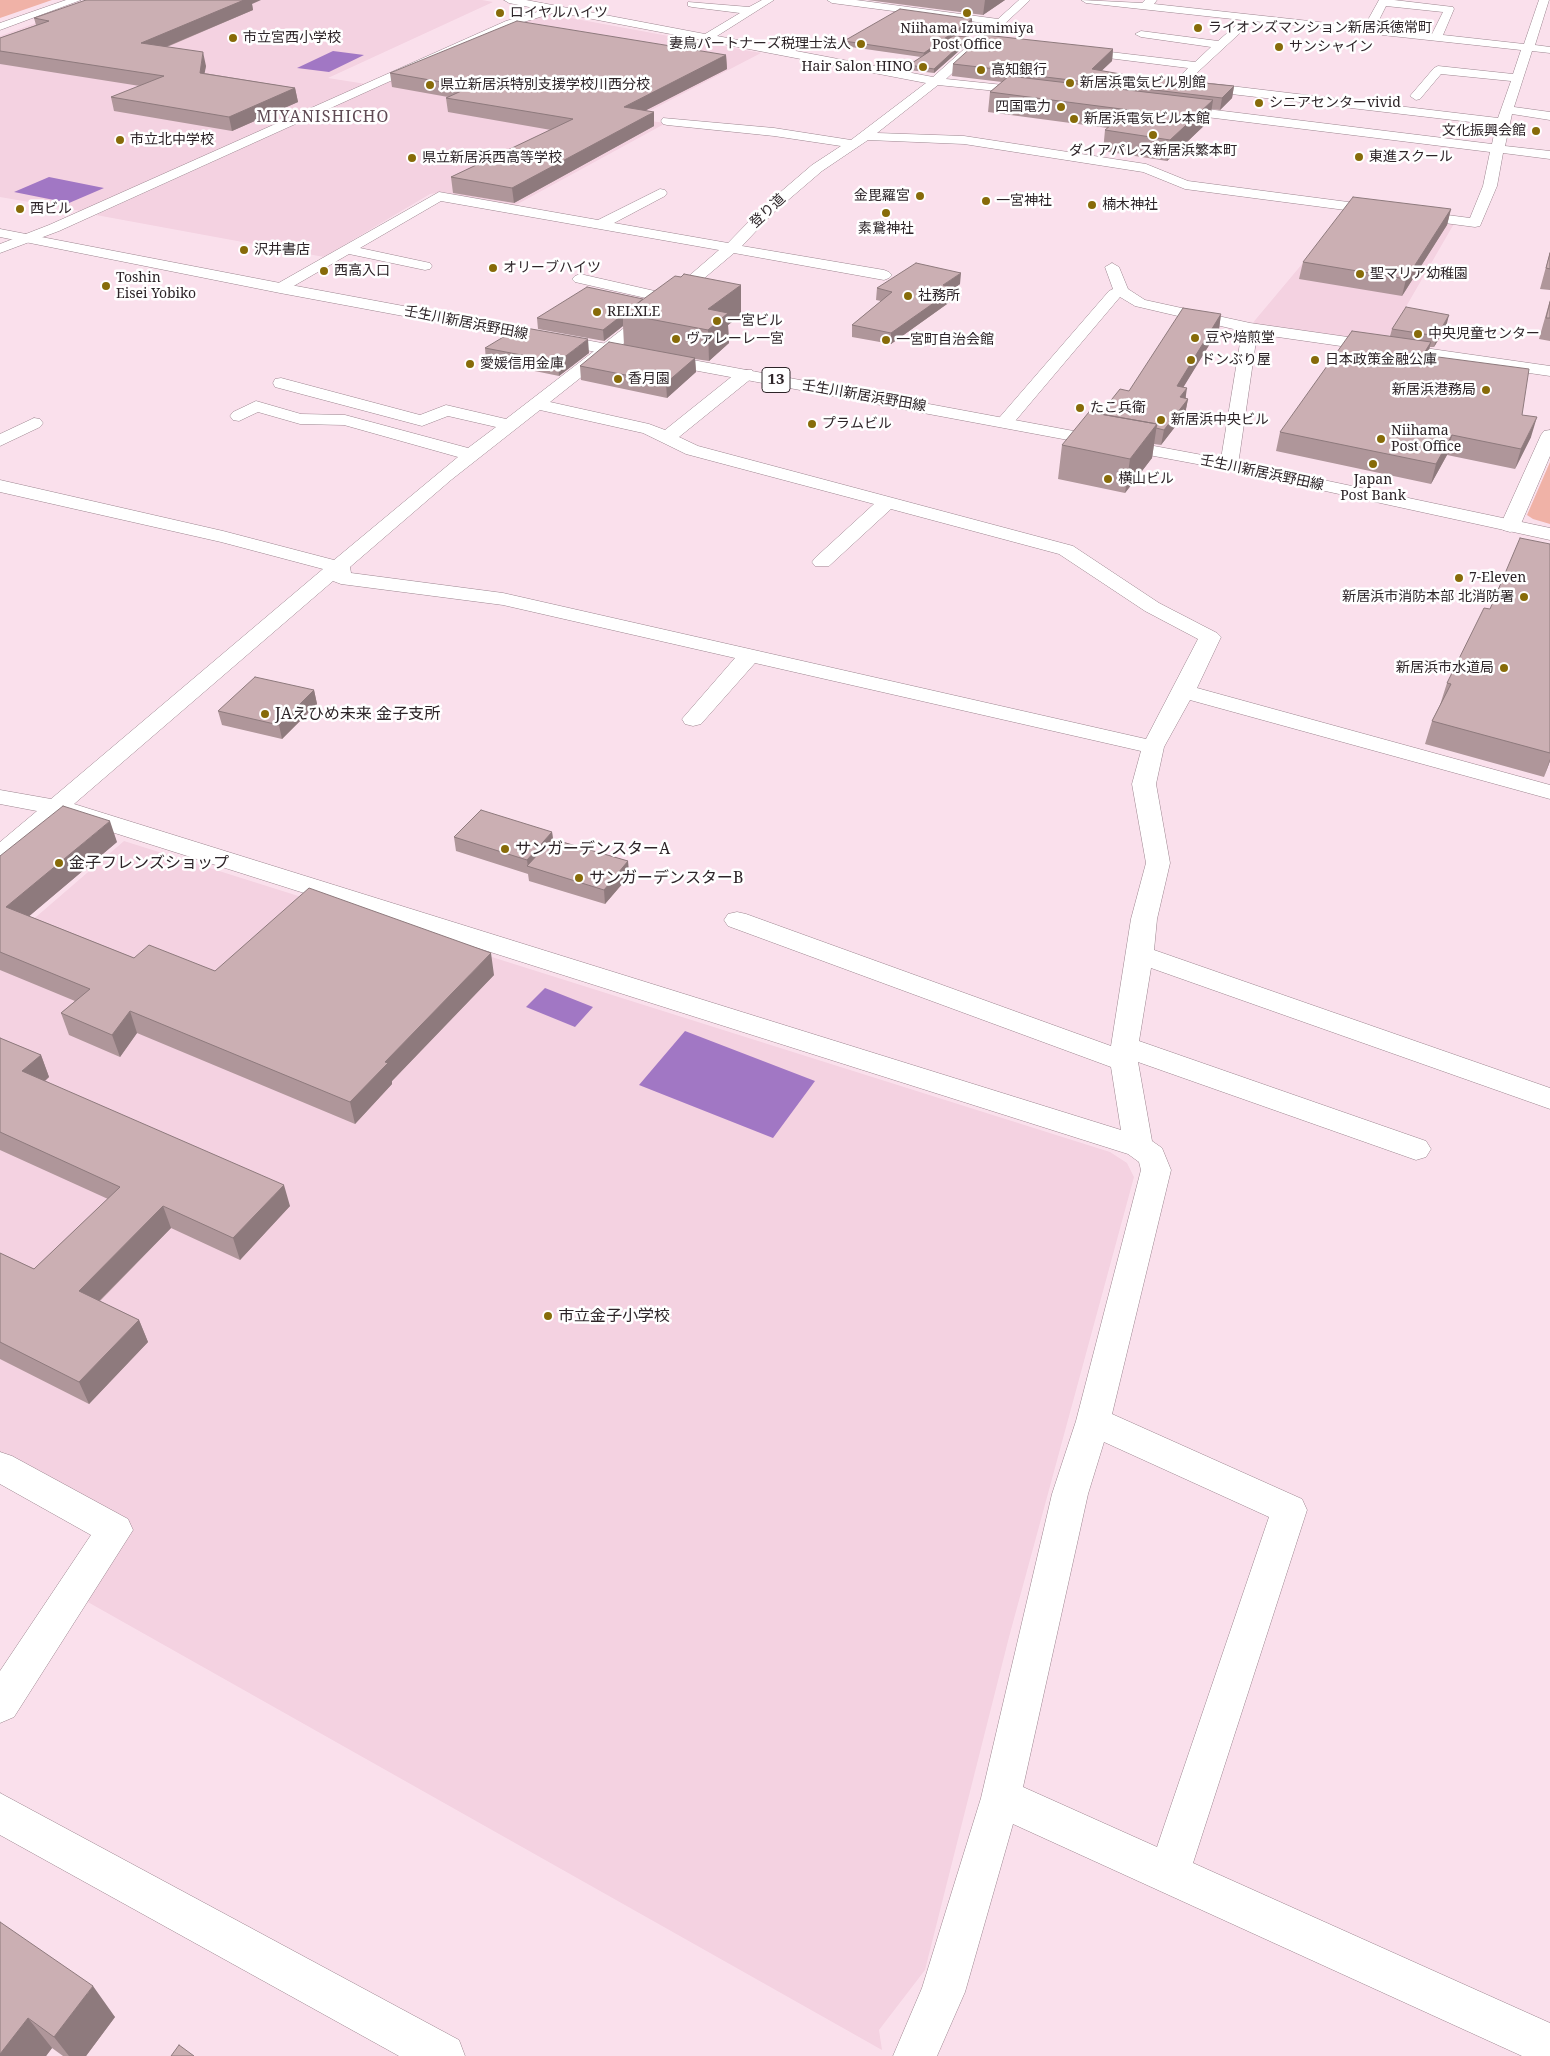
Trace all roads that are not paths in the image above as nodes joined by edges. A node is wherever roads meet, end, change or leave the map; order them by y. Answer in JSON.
{"nodes":[{"id":1,"x":76,"y":0,"type":"edge"},
{"id":2,"x":509,"y":0,"type":"edge"},
{"id":3,"x":574,"y":0,"type":"edge"},
{"id":4,"x":769,"y":0,"type":"edge"},
{"id":5,"x":832,"y":0,"type":"edge"},
{"id":6,"x":1025,"y":0,"type":"edge"},
{"id":7,"x":1086,"y":0,"type":"edge"},
{"id":8,"x":1544,"y":0,"type":"edge"},
{"id":9,"x":1148,"y":3,"type":"edge"},
{"id":10,"x":692,"y":4,"type":"dead end"},
{"id":11,"x":997,"y":6,"type":"dead end"},
{"id":12,"x":1015,"y":8,"type":"junction"},
{"id":13,"x":557,"y":9,"type":"junction"},
{"id":14,"x":1174,"y":10,"type":"junction"},
{"id":15,"x":752,"y":11,"type":"junction"},
{"id":16,"x":1250,"y":18,"type":"junction"},
{"id":17,"x":1000,"y":22,"type":"junction"},
{"id":18,"x":0,"y":27,"type":"edge"},
{"id":19,"x":1368,"y":30,"type":"junction"},
{"id":20,"x":708,"y":37,"type":"junction"},
{"id":21,"x":1436,"y":38,"type":"junction"},
{"id":22,"x":1134,"y":39,"type":"junction"},
{"id":23,"x":981,"y":40,"type":"junction"},
{"id":24,"x":1000,"y":42,"type":"edge"},
{"id":25,"x":1220,"y":45,"type":"junction"},
{"id":26,"x":1529,"y":48,"type":"junction"},
{"id":27,"x":1066,"y":50,"type":"edge"},
{"id":28,"x":1550,"y":50,"type":"edge"},
{"id":29,"x":1112,"y":55,"type":"junction"},
{"id":30,"x":1197,"y":66,"type":"junction"},
{"id":31,"x":1518,"y":78,"type":"junction"},
{"id":32,"x":936,"y":81,"type":"junction"},
{"id":33,"x":1300,"y":83,"type":"dead end"},
{"id":34,"x":1043,"y":94,"type":"edge"},
{"id":35,"x":1289,"y":96,"type":"junction"},
{"id":36,"x":1416,"y":96,"type":"dead end"},
{"id":37,"x":1160,"y":108,"type":"edge"},
{"id":38,"x":1506,"y":116,"type":"junction"},
{"id":39,"x":1550,"y":116,"type":"edge"},
{"id":40,"x":667,"y":121,"type":"dead end"},
{"id":41,"x":774,"y":132,"type":"junction"},
{"id":42,"x":859,"y":140,"type":"junction"},
{"id":43,"x":752,"y":144,"type":"dead end"},
{"id":44,"x":1499,"y":149,"type":"junction"},
{"id":45,"x":1550,"y":155,"type":"edge"},
{"id":46,"x":660,"y":193,"type":"dead end"},
{"id":47,"x":600,"y":225,"type":"junction"},
{"id":48,"x":0,"y":233,"type":"edge"},
{"id":49,"x":27,"y":238,"type":"junction"},
{"id":50,"x":0,"y":249,"type":"edge"},
{"id":51,"x":347,"y":249,"type":"junction"},
{"id":52,"x":730,"y":249,"type":"junction"},
{"id":53,"x":425,"y":266,"type":"dead end"},
{"id":54,"x":1112,"y":267,"type":"dead end"},
{"id":55,"x":884,"y":275,"type":"dead end"},
{"id":56,"x":580,"y":279,"type":"dead end"},
{"id":57,"x":280,"y":288,"type":"junction"},
{"id":58,"x":1120,"y":291,"type":"junction"},
{"id":59,"x":671,"y":299,"type":"junction"},
{"id":60,"x":1250,"y":328,"type":"junction"},
{"id":61,"x":608,"y":350,"type":"junction"},
{"id":62,"x":1550,"y":371,"type":"edge"},
{"id":63,"x":746,"y":374,"type":"junction"},
{"id":64,"x":281,"y":383,"type":"dead end"},
{"id":65,"x":537,"y":404,"type":"junction"},
{"id":66,"x":239,"y":416,"type":"dead end"},
{"id":67,"x":1006,"y":422,"type":"junction"},
{"id":68,"x":34,"y":423,"type":"dead end"},
{"id":69,"x":510,"y":425,"type":"junction"},
{"id":70,"x":1550,"y":436,"type":"edge"},
{"id":71,"x":667,"y":437,"type":"junction"},
{"id":72,"x":0,"y":442,"type":"edge"},
{"id":73,"x":472,"y":455,"type":"junction"},
{"id":74,"x":1229,"y":465,"type":"junction"},
{"id":75,"x":0,"y":486,"type":"edge"},
{"id":76,"x":886,"y":503,"type":"junction"},
{"id":77,"x":1510,"y":526,"type":"junction"},
{"id":78,"x":1550,"y":534,"type":"edge"},
{"id":79,"x":822,"y":562,"type":"dead end"},
{"id":80,"x":340,"y":567,"type":"junction"},
{"id":81,"x":750,"y":655,"type":"junction"},
{"id":82,"x":1184,"y":691,"type":"junction"},
{"id":83,"x":693,"y":719,"type":"dead end"},
{"id":84,"x":1152,"y":747,"type":"junction"},
{"id":85,"x":1550,"y":792,"type":"edge"},
{"id":86,"x":0,"y":798,"type":"edge"},
{"id":87,"x":58,"y":807,"type":"junction"},
{"id":88,"x":0,"y":855,"type":"edge"},
{"id":89,"x":737,"y":920,"type":"dead end"},
{"id":90,"x":1140,"y":954,"type":"junction"},
{"id":91,"x":1125,"y":1054,"type":"junction"},
{"id":92,"x":1550,"y":1099,"type":"edge"},
{"id":93,"x":1138,"y":1146,"type":"junction"},
{"id":94,"x":1416,"y":1149,"type":"dead end"},
{"id":95,"x":1093,"y":1421,"type":"junction"},
{"id":96,"x":0,"y":1467,"type":"edge"},
{"id":97,"x":0,"y":1704,"type":"edge"},
{"id":98,"x":1001,"y":1798,"type":"junction"},
{"id":99,"x":0,"y":1813,"type":"edge"},
{"id":100,"x":1169,"y":1874,"type":"junction"},
{"id":101,"x":1550,"y":2046,"type":"edge"},
{"id":102,"x":443,"y":2056,"type":"edge"},
{"id":103,"x":915,"y":2056,"type":"edge"}],
"edges":[{"from":1,"to":18,"type":"street"},
{"from":2,"to":13,"type":"street"},
{"from":3,"to":13,"type":"street"},
{"from":4,"to":15,"type":"street"},
{"from":5,"to":17,"type":"street"},
{"from":6,"to":12,"type":"street","name":"登り道"},
{"from":7,"to":9,"type":"street"},
{"from":8,"to":26,"type":"street"},
{"from":9,"to":14,"type":"street"},
{"from":10,"to":15,"type":"street"},
{"from":11,"to":12,"type":"street"},
{"from":12,"to":17,"type":"street","name":"登り道"},
{"from":13,"to":20,"type":"street"},
{"from":13,"to":49,"type":"street"},
{"from":14,"to":16,"type":"street"},
{"from":14,"to":22,"type":"street"},
{"from":15,"to":20,"type":"street"},
{"from":16,"to":19,"type":"street"},
{"from":16,"to":25,"type":"street"},
{"from":17,"to":23,"type":"street","name":"登り道"},
{"from":19,"to":21,"type":"street"},
{"from":19,"to":21,"type":"street"},
{"from":20,"to":32,"type":"street"},
{"from":21,"to":26,"type":"street"},
{"from":22,"to":25,"type":"street"},
{"from":22,"to":29,"type":"street"},
{"from":23,"to":24,"type":"street"},
{"from":23,"to":32,"type":"street","name":"登り道"},
{"from":25,"to":30,"type":"street"},
{"from":26,"to":28,"type":"street"},
{"from":26,"to":31,"type":"street"},
{"from":27,"to":29,"type":"street"},
{"from":29,"to":30,"type":"street"},
{"from":30,"to":35,"type":"street"},
{"from":31,"to":36,"type":"street"},
{"from":31,"to":38,"type":"street"},
{"from":32,"to":34,"type":"street"},
{"from":32,"to":42,"type":"street","name":"登り道"},
{"from":33,"to":35,"type":"street"},
{"from":35,"to":38,"type":"street"},
{"from":37,"to":44,"type":"street"},
{"from":38,"to":39,"type":"street"},
{"from":38,"to":44,"type":"street"},
{"from":40,"to":41,"type":"street"},
{"from":41,"to":42,"type":"street"},
{"from":41,"to":43,"type":"street"},
{"from":42,"to":44,"type":"street"},
{"from":42,"to":52,"type":"street","name":"登り道"},
{"from":44,"to":45,"type":"street"},
{"from":46,"to":47,"type":"street"},
{"from":47,"to":51,"type":"street"},
{"from":47,"to":52,"type":"street"},
{"from":48,"to":49,"type":"street","name":"壬生川新居浜野田線","number":"13"},
{"from":49,"to":50,"type":"street"},
{"from":49,"to":57,"type":"street","name":"壬生川新居浜野田線","number":"13"},
{"from":51,"to":53,"type":"street"},
{"from":51,"to":57,"type":"street"},
{"from":52,"to":55,"type":"street"},
{"from":52,"to":59,"type":"street","name":"登り道"},
{"from":54,"to":58,"type":"street"},
{"from":56,"to":59,"type":"street"},
{"from":57,"to":61,"type":"street","name":"壬生川新居浜野田線","number":"13"},
{"from":58,"to":60,"type":"street"},
{"from":58,"to":67,"type":"street"},
{"from":59,"to":61,"type":"street","name":"登り道"},
{"from":60,"to":62,"type":"street"},
{"from":60,"to":74,"type":"street"},
{"from":61,"to":63,"type":"street","name":"壬生川新居浜野田線","number":"13"},
{"from":61,"to":65,"type":"street","name":"登り道"},
{"from":63,"to":67,"type":"street","name":"壬生川新居浜野田線","number":"13"},
{"from":63,"to":71,"type":"street"},
{"from":64,"to":69,"type":"street"},
{"from":65,"to":69,"type":"street","name":"登り道"},
{"from":65,"to":71,"type":"street"},
{"from":66,"to":73,"type":"street"},
{"from":67,"to":74,"type":"street","name":"壬生川新居浜野田線","number":"13"},
{"from":68,"to":72,"type":"street"},
{"from":69,"to":73,"type":"street","name":"登り道"},
{"from":70,"to":77,"type":"street"},
{"from":71,"to":76,"type":"street"},
{"from":73,"to":80,"type":"street","name":"登り道"},
{"from":74,"to":77,"type":"street","name":"壬生川新居浜野田線","number":"13"},
{"from":75,"to":80,"type":"street"},
{"from":76,"to":79,"type":"street"},
{"from":76,"to":82,"type":"street"},
{"from":77,"to":78,"type":"street","name":"壬生川新居浜野田線","number":"13"},
{"from":80,"to":81,"type":"street"},
{"from":80,"to":87,"type":"street","name":"登り道"},
{"from":81,"to":83,"type":"street"},
{"from":81,"to":84,"type":"street"},
{"from":82,"to":84,"type":"street"},
{"from":82,"to":85,"type":"street"},
{"from":84,"to":90,"type":"street"},
{"from":86,"to":87,"type":"street"},
{"from":87,"to":88,"type":"street","name":"登り道"},
{"from":87,"to":93,"type":"street"},
{"from":89,"to":91,"type":"street"},
{"from":90,"to":91,"type":"street"},
{"from":90,"to":92,"type":"street"},
{"from":91,"to":93,"type":"street"},
{"from":91,"to":94,"type":"street"},
{"from":93,"to":95,"type":"street"},
{"from":95,"to":98,"type":"street"},
{"from":95,"to":100,"type":"street"},
{"from":96,"to":97,"type":"street"},
{"from":98,"to":100,"type":"street"},
{"from":98,"to":103,"type":"street"},
{"from":99,"to":102,"type":"street"},
{"from":100,"to":101,"type":"street"}]}
